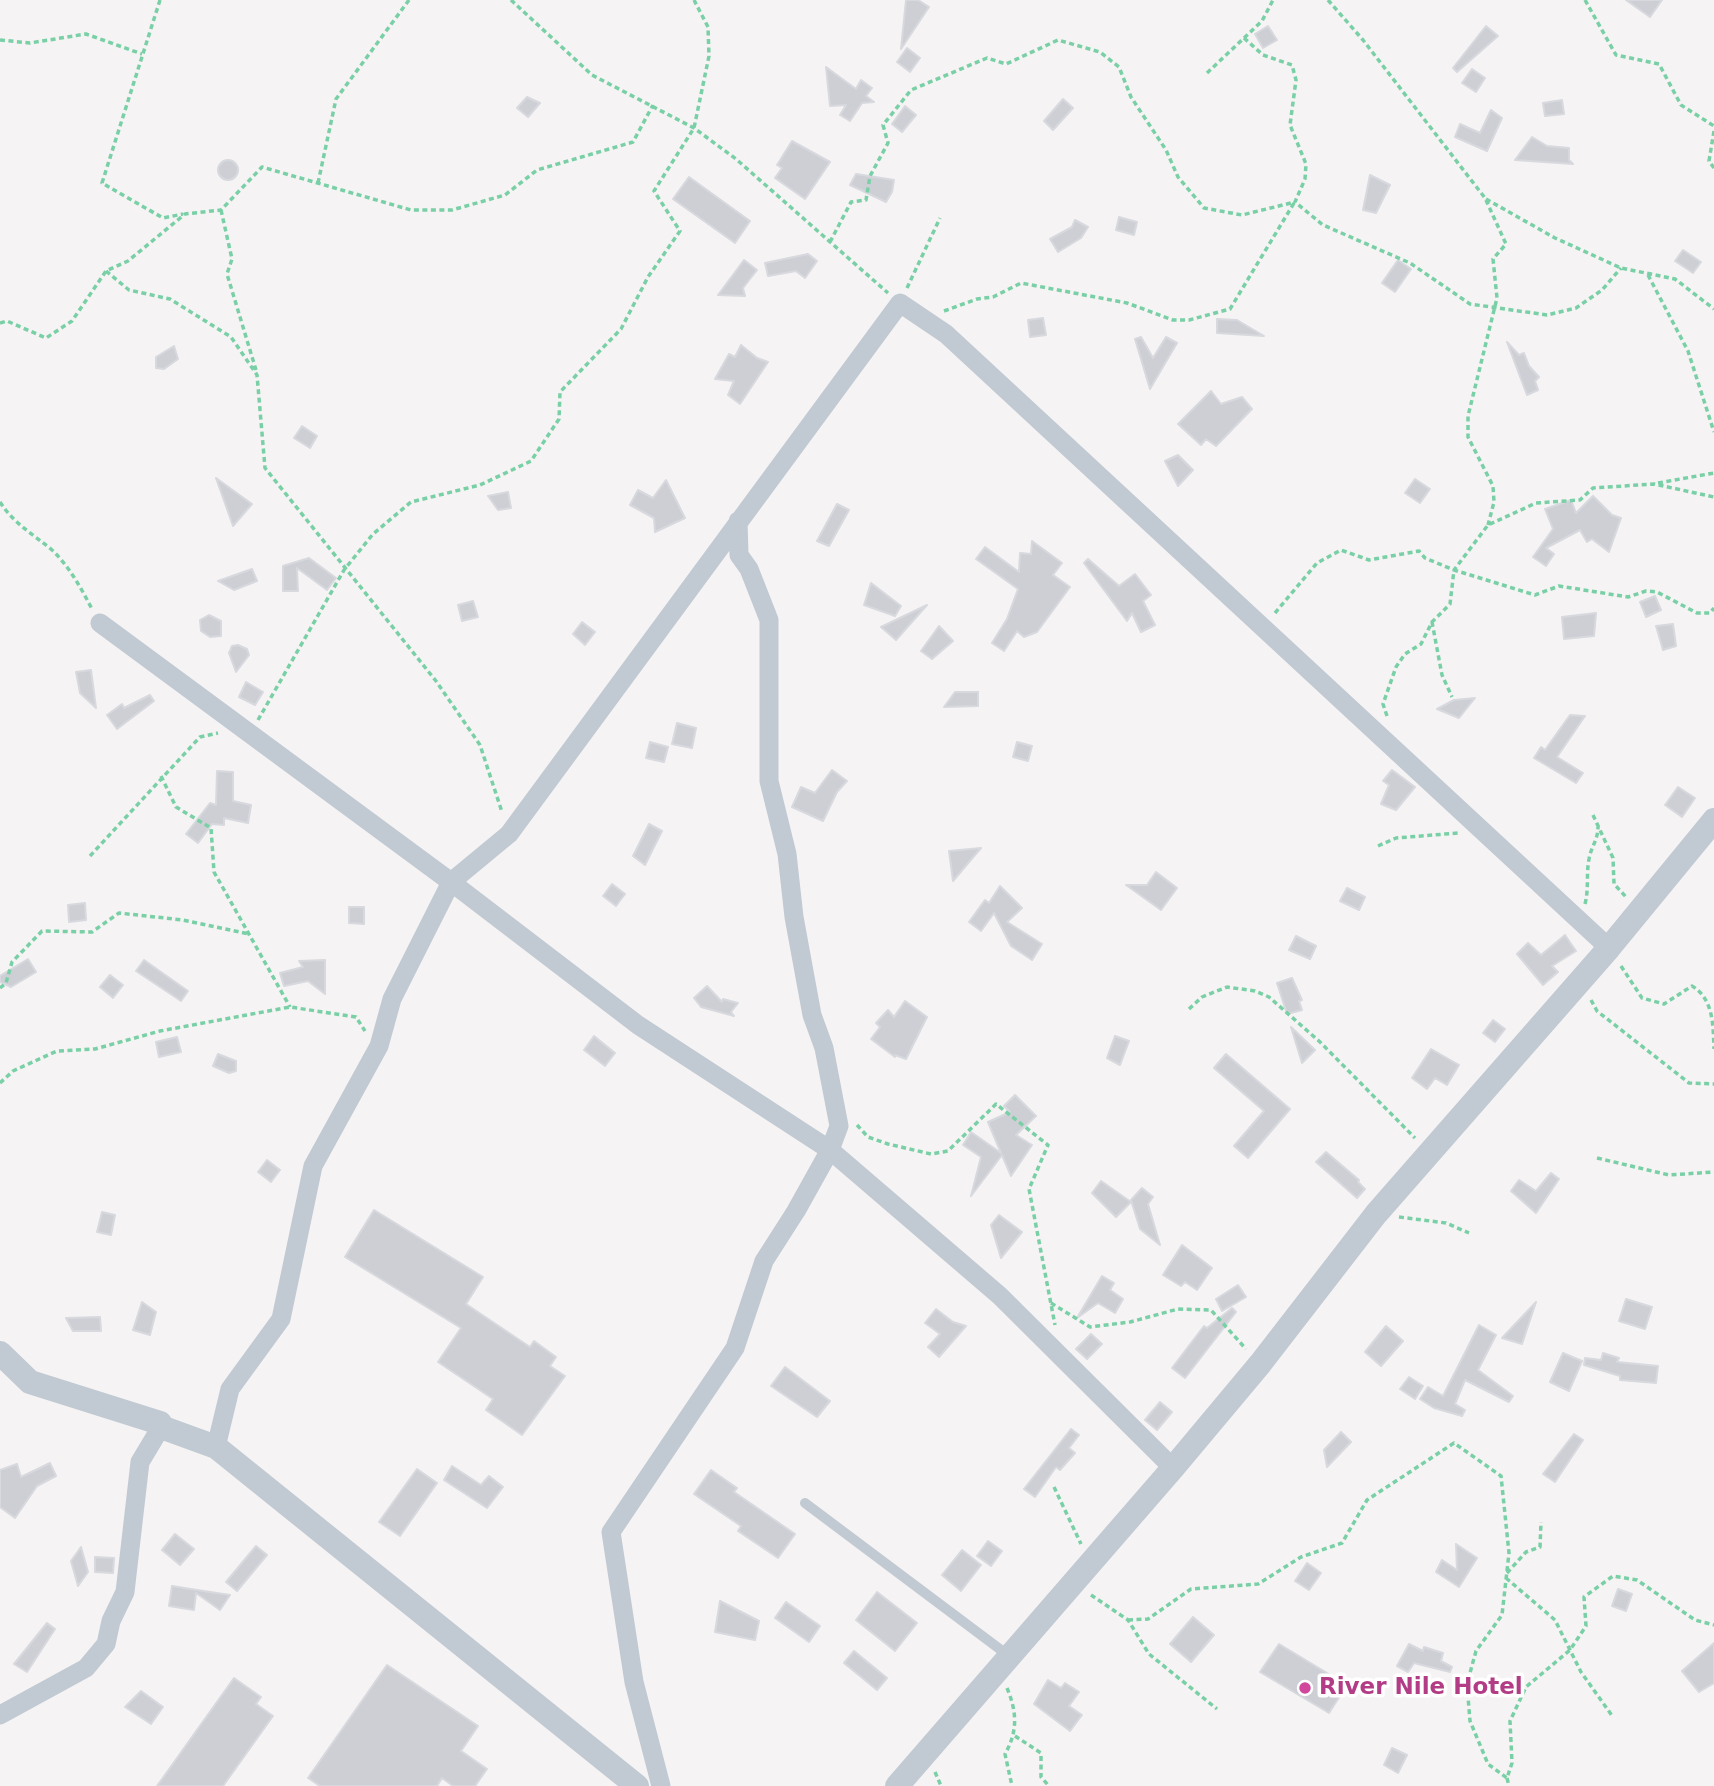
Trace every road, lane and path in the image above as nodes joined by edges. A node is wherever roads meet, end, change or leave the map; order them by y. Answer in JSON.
{"nodes":[{"id":1,"x":160,"y":0,"type":"edge"},
{"id":2,"x":409,"y":0,"type":"edge"},
{"id":3,"x":511,"y":0,"type":"edge"},
{"id":4,"x":694,"y":0,"type":"edge"},
{"id":5,"x":1272,"y":0,"type":"edge"},
{"id":6,"x":1328,"y":0,"type":"edge"},
{"id":7,"x":1586,"y":0,"type":"edge"},
{"id":8,"x":1244,"y":38,"type":"junction"},
{"id":9,"x":0,"y":40,"type":"edge"},
{"id":10,"x":142,"y":54,"type":"junction"},
{"id":11,"x":1207,"y":73,"type":"dead end"},
{"id":12,"x":653,"y":105,"type":"junction"},
{"id":13,"x":1714,"y":125,"type":"edge"},
{"id":14,"x":694,"y":128,"type":"junction"},
{"id":15,"x":1714,"y":131,"type":"edge"},
{"id":16,"x":1714,"y":168,"type":"edge"},
{"id":17,"x":318,"y":183,"type":"junction"},
{"id":18,"x":1485,"y":198,"type":"junction"},
{"id":19,"x":1295,"y":202,"type":"junction"},
{"id":20,"x":220,"y":210,"type":"junction"},
{"id":21,"x":185,"y":214,"type":"junction"},
{"id":22,"x":940,"y":218,"type":"dead end"},
{"id":23,"x":830,"y":242,"type":"junction"},
{"id":24,"x":1621,"y":268,"type":"junction"},
{"id":25,"x":106,"y":271,"type":"junction"},
{"id":26,"x":1648,"y":275,"type":"junction"},
{"id":27,"x":900,"y":303,"type":"junction"},
{"id":28,"x":1495,"y":307,"type":"junction"},
{"id":29,"x":1714,"y":309,"type":"edge"},
{"id":30,"x":923,"y":319,"type":"junction"},
{"id":31,"x":0,"y":323,"type":"edge"},
{"id":32,"x":257,"y":375,"type":"junction"},
{"id":33,"x":1714,"y":432,"type":"edge"},
{"id":34,"x":1714,"y":473,"type":"edge"},
{"id":35,"x":1654,"y":484,"type":"junction"},
{"id":36,"x":1714,"y":497,"type":"edge"},
{"id":37,"x":0,"y":502,"type":"edge"},
{"id":38,"x":738,"y":521,"type":"junction"},
{"id":39,"x":1488,"y":525,"type":"junction"},
{"id":40,"x":344,"y":570,"type":"junction"},
{"id":41,"x":1454,"y":570,"type":"junction"},
{"id":42,"x":1714,"y":608,"type":"edge"},
{"id":43,"x":1433,"y":622,"type":"junction"},
{"id":44,"x":100,"y":623,"type":"joint"},
{"id":45,"x":1263,"y":627,"type":"junction"},
{"id":46,"x":1452,"y":697,"type":"dead end"},
{"id":47,"x":1362,"y":718,"type":"junction"},
{"id":48,"x":251,"y":732,"type":"junction"},
{"id":49,"x":161,"y":776,"type":"junction"},
{"id":50,"x":1714,"y":820,"type":"edge"},
{"id":51,"x":1486,"y":832,"type":"junction"},
{"id":52,"x":509,"y":834,"type":"junction"},
{"id":53,"x":1378,"y":846,"type":"dead end"},
{"id":54,"x":90,"y":856,"type":"dead end"},
{"id":55,"x":451,"y":883,"type":"junction"},
{"id":56,"x":1643,"y":907,"type":"junction"},
{"id":57,"x":1582,"y":920,"type":"junction"},
{"id":58,"x":249,"y":934,"type":"junction"},
{"id":59,"x":1609,"y":948,"type":"junction"},
{"id":60,"x":1580,"y":980,"type":"junction"},
{"id":61,"x":0,"y":988,"type":"edge"},
{"id":62,"x":290,"y":1007,"type":"junction"},
{"id":63,"x":1189,"y":1009,"type":"dead end"},
{"id":64,"x":376,"y":1048,"type":"junction"},
{"id":65,"x":1714,"y":1049,"type":"edge"},
{"id":66,"x":0,"y":1083,"type":"edge"},
{"id":67,"x":1714,"y":1084,"type":"edge"},
{"id":68,"x":837,"y":1113,"type":"junction"},
{"id":69,"x":830,"y":1150,"type":"junction"},
{"id":70,"x":1429,"y":1152,"type":"junction"},
{"id":71,"x":1598,"y":1158,"type":"dead end"},
{"id":72,"x":1714,"y":1172,"type":"edge"},
{"id":73,"x":1377,"y":1214,"type":"junction"},
{"id":74,"x":1469,"y":1233,"type":"dead end"},
{"id":75,"x":1051,"y":1303,"type":"junction"},
{"id":76,"x":0,"y":1353,"type":"edge"},
{"id":77,"x":1060,"y":1356,"type":"junction"},
{"id":78,"x":1260,"y":1364,"type":"junction"},
{"id":79,"x":161,"y":1427,"type":"junction"},
{"id":80,"x":216,"y":1447,"type":"junction"},
{"id":81,"x":1173,"y":1468,"type":"junction"},
{"id":82,"x":1054,"y":1487,"type":"dead end"},
{"id":83,"x":805,"y":1503,"type":"dead end"},
{"id":84,"x":1541,"y":1522,"type":"dead end"},
{"id":85,"x":1506,"y":1576,"type":"junction"},
{"id":86,"x":1074,"y":1583,"type":"junction"},
{"id":87,"x":1129,"y":1620,"type":"junction"},
{"id":88,"x":1714,"y":1625,"type":"edge"},
{"id":89,"x":1570,"y":1650,"type":"junction"},
{"id":90,"x":1003,"y":1662,"type":"junction"},
{"id":91,"x":1217,"y":1709,"type":"dead end"},
{"id":92,"x":0,"y":1715,"type":"edge"},
{"id":93,"x":1613,"y":1717,"type":"dead end"},
{"id":94,"x":1015,"y":1736,"type":"junction"},
{"id":95,"x":1507,"y":1778,"type":"junction"},
{"id":96,"x":637,"y":1786,"type":"edge"},
{"id":97,"x":661,"y":1786,"type":"edge"},
{"id":98,"x":897,"y":1786,"type":"edge"},
{"id":99,"x":1012,"y":1786,"type":"edge"},
{"id":100,"x":1049,"y":1786,"type":"edge"},
{"id":101,"x":1509,"y":1786,"type":"edge"}],
"edges":[{"from":1,"to":10,"type":"path"},
{"from":2,"to":17,"type":"path"},
{"from":3,"to":12,"type":"path"},
{"from":4,"to":14,"type":"path"},
{"from":5,"to":8,"type":"path"},
{"from":6,"to":18,"type":"path"},
{"from":7,"to":13,"type":"path"},
{"from":8,"to":11,"type":"path"},
{"from":8,"to":19,"type":"path"},
{"from":9,"to":10,"type":"path"},
{"from":10,"to":21,"type":"path"},
{"from":12,"to":14,"type":"path"},
{"from":12,"to":17,"type":"path"},
{"from":14,"to":23,"type":"path"},
{"from":14,"to":40,"type":"path"},
{"from":15,"to":16,"type":"path"},
{"from":17,"to":20,"type":"path"},
{"from":18,"to":24,"type":"path"},
{"from":18,"to":28,"type":"path"},
{"from":19,"to":23,"type":"path"},
{"from":19,"to":28,"type":"path"},
{"from":19,"to":30,"type":"path"},
{"from":20,"to":21,"type":"path"},
{"from":20,"to":32,"type":"path"},
{"from":21,"to":25,"type":"path"},
{"from":22,"to":27,"type":"path"},
{"from":23,"to":27,"type":"path"},
{"from":24,"to":26,"type":"path"},
{"from":24,"to":28,"type":"path"},
{"from":25,"to":31,"type":"path"},
{"from":25,"to":32,"type":"path"},
{"from":26,"to":29,"type":"path"},
{"from":26,"to":33,"type":"path"},
{"from":27,"to":30,"type":"street"},
{"from":27,"to":38,"type":"street"},
{"from":28,"to":39,"type":"path"},
{"from":30,"to":45,"type":"street"},
{"from":32,"to":40,"type":"path"},
{"from":34,"to":35,"type":"path"},
{"from":35,"to":36,"type":"path"},
{"from":35,"to":39,"type":"path"},
{"from":37,"to":44,"type":"path"},
{"from":38,"to":52,"type":"street"},
{"from":38,"to":68,"type":"street"},
{"from":39,"to":41,"type":"path"},
{"from":40,"to":48,"type":"path"},
{"from":40,"to":52,"type":"path"},
{"from":41,"to":42,"type":"path"},
{"from":41,"to":43,"type":"path"},
{"from":41,"to":45,"type":"path"},
{"from":43,"to":46,"type":"path"},
{"from":43,"to":47,"type":"path"},
{"from":44,"to":48,"type":"street"},
{"from":45,"to":47,"type":"street"},
{"from":47,"to":51,"type":"street"},
{"from":48,"to":49,"type":"path"},
{"from":48,"to":55,"type":"street"},
{"from":49,"to":54,"type":"path"},
{"from":49,"to":58,"type":"path"},
{"from":50,"to":56,"type":"street"},
{"from":51,"to":53,"type":"path"},
{"from":51,"to":57,"type":"street"},
{"from":52,"to":55,"type":"street"},
{"from":55,"to":64,"type":"street"},
{"from":55,"to":69,"type":"street"},
{"from":56,"to":57,"type":"path"},
{"from":56,"to":59,"type":"street"},
{"from":57,"to":59,"type":"street"},
{"from":58,"to":61,"type":"path"},
{"from":58,"to":62,"type":"path"},
{"from":59,"to":60,"type":"street"},
{"from":59,"to":65,"type":"path"},
{"from":60,"to":67,"type":"path"},
{"from":60,"to":70,"type":"street"},
{"from":62,"to":64,"type":"path"},
{"from":62,"to":66,"type":"path"},
{"from":63,"to":70,"type":"path"},
{"from":64,"to":80,"type":"street"},
{"from":68,"to":69,"type":"street"},
{"from":68,"to":75,"type":"path"},
{"from":69,"to":77,"type":"street"},
{"from":69,"to":97,"type":"street"},
{"from":70,"to":73,"type":"street"},
{"from":71,"to":72,"type":"path"},
{"from":73,"to":74,"type":"path"},
{"from":73,"to":78,"type":"street"},
{"from":75,"to":77,"type":"path"},
{"from":75,"to":78,"type":"path"},
{"from":76,"to":79,"type":"street"},
{"from":77,"to":81,"type":"street"},
{"from":78,"to":81,"type":"street"},
{"from":79,"to":80,"type":"street"},
{"from":79,"to":92,"type":"street"},
{"from":80,"to":96,"type":"street"},
{"from":81,"to":86,"type":"street"},
{"from":82,"to":86,"type":"path"},
{"from":83,"to":90,"type":"lane"},
{"from":84,"to":85,"type":"path"},
{"from":85,"to":87,"type":"path"},
{"from":85,"to":89,"type":"path"},
{"from":85,"to":95,"type":"path"},
{"from":86,"to":87,"type":"path"},
{"from":86,"to":90,"type":"street"},
{"from":87,"to":91,"type":"path"},
{"from":88,"to":89,"type":"path"},
{"from":89,"to":93,"type":"path"},
{"from":89,"to":95,"type":"path"},
{"from":90,"to":94,"type":"path"},
{"from":90,"to":98,"type":"street"},
{"from":94,"to":99,"type":"path"},
{"from":94,"to":100,"type":"path"},
{"from":95,"to":101,"type":"path"}]}
